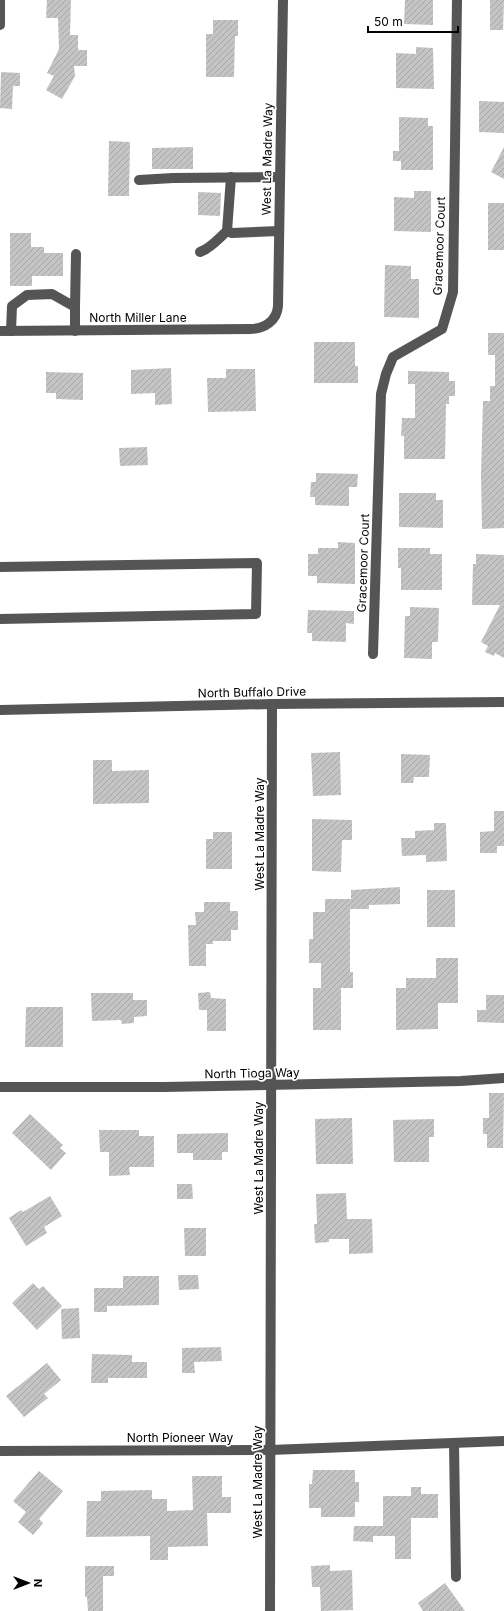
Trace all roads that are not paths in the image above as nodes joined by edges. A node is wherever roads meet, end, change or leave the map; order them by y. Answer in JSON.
{"nodes":[{"id":1,"x":0,"y":0,"type":"edge"},
{"id":2,"x":283,"y":0,"type":"edge"},
{"id":3,"x":457,"y":0,"type":"edge"},
{"id":4,"x":0,"y":25,"type":"edge"},
{"id":5,"x":231,"y":177,"type":"junction"},
{"id":6,"x":280,"y":177,"type":"junction"},
{"id":7,"x":139,"y":180,"type":"dead end"},
{"id":8,"x":227,"y":231,"type":"junction"},
{"id":9,"x":279,"y":231,"type":"junction"},
{"id":10,"x":200,"y":252,"type":"dead end"},
{"id":11,"x":76,"y":254,"type":"dead end"},
{"id":12,"x":75,"y":307,"type":"junction"},
{"id":13,"x":274,"y":319,"type":"joint"},
{"id":14,"x":0,"y":331,"type":"edge"},
{"id":15,"x":11,"y":331,"type":"junction"},
{"id":16,"x":74,"y":331,"type":"junction"},
{"id":17,"x":0,"y":567,"type":"edge"},
{"id":18,"x":0,"y":619,"type":"edge"},
{"id":19,"x":373,"y":654,"type":"dead end"},
{"id":20,"x":504,"y":702,"type":"edge"},
{"id":21,"x":272,"y":704,"type":"junction"},
{"id":22,"x":0,"y":710,"type":"edge"},
{"id":23,"x":504,"y":1078,"type":"edge"},
{"id":24,"x":271,"y":1085,"type":"junction"},
{"id":25,"x":0,"y":1087,"type":"edge"},
{"id":26,"x":504,"y":1441,"type":"edge"},
{"id":27,"x":454,"y":1443,"type":"junction"},
{"id":28,"x":270,"y":1450,"type":"junction"},
{"id":29,"x":0,"y":1451,"type":"edge"},
{"id":30,"x":456,"y":1577,"type":"dead end"},
{"id":31,"x":270,"y":1611,"type":"edge"}],
"edges":[{"from":1,"to":4,"type":"street"},
{"from":2,"to":6,"type":"street","name":"West La Madre Way"},
{"from":3,"to":19,"type":"street","name":"Gracemoor Court"},
{"from":5,"to":6,"type":"street"},
{"from":5,"to":7,"type":"street"},
{"from":5,"to":8,"type":"street"},
{"from":6,"to":9,"type":"street","name":"West La Madre Way"},
{"from":8,"to":9,"type":"street"},
{"from":8,"to":10,"type":"street"},
{"from":9,"to":13,"type":"street","name":"West La Madre Way"},
{"from":11,"to":12,"type":"street"},
{"from":12,"to":15,"type":"street"},
{"from":12,"to":16,"type":"street"},
{"from":13,"to":16,"type":"street","name":"North Miller Lane"},
{"from":14,"to":15,"type":"street","name":"North Miller Lane"},
{"from":15,"to":16,"type":"street","name":"North Miller Lane"},
{"from":17,"to":18,"type":"street"},
{"from":20,"to":21,"type":"street","name":"North Buffalo Drive"},
{"from":21,"to":22,"type":"street","name":"North Buffalo Drive"},
{"from":21,"to":24,"type":"street","name":"West La Madre Way"},
{"from":23,"to":24,"type":"street","name":"North Tioga Way"},
{"from":24,"to":25,"type":"street","name":"North Tioga Way"},
{"from":24,"to":28,"type":"street","name":"West La Madre Way"},
{"from":26,"to":27,"type":"street","name":"North Pioneer Way"},
{"from":27,"to":28,"type":"street","name":"North Pioneer Way"},
{"from":27,"to":30,"type":"street"},
{"from":28,"to":29,"type":"street","name":"North Pioneer Way"},
{"from":28,"to":31,"type":"street","name":"West La Madre Way"}]}
